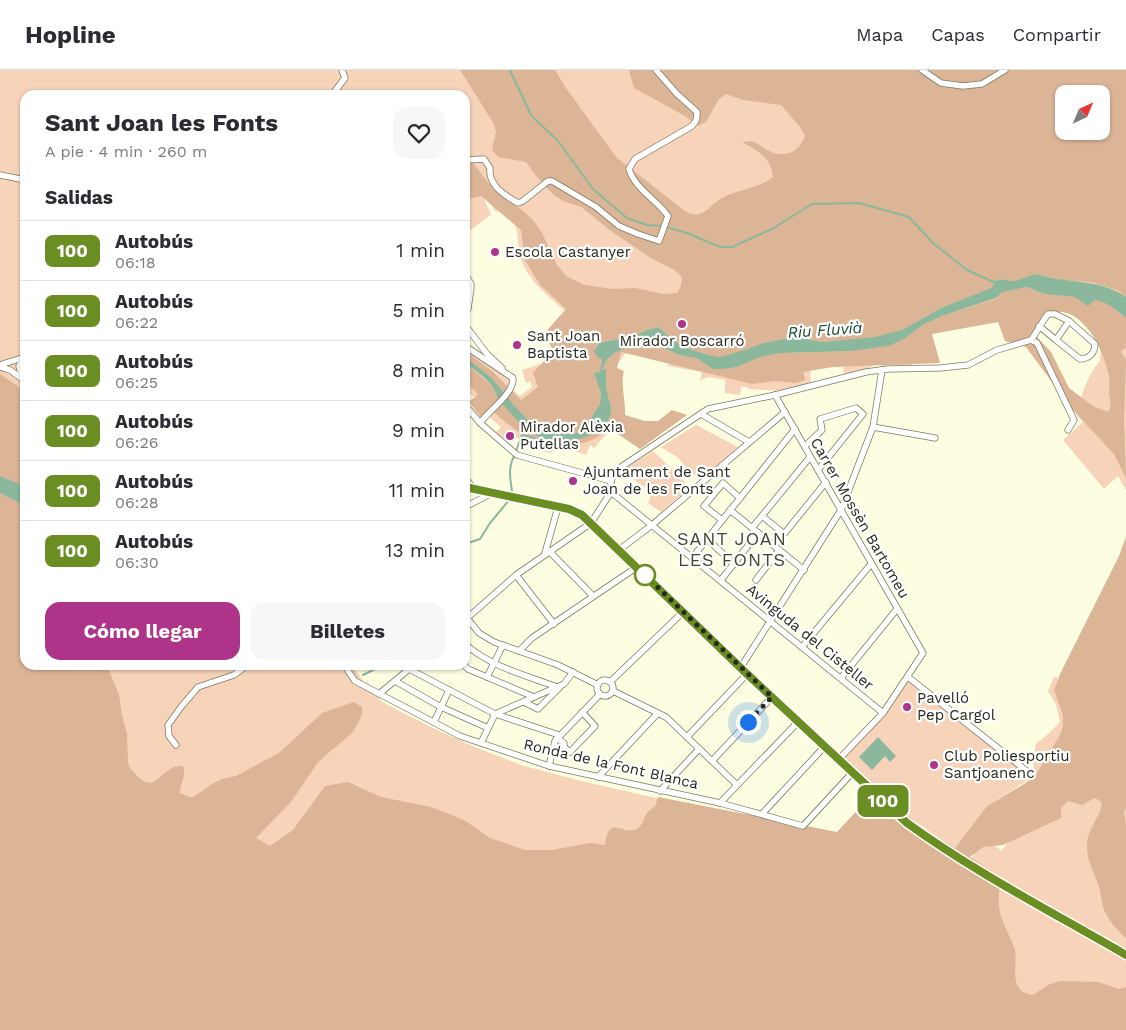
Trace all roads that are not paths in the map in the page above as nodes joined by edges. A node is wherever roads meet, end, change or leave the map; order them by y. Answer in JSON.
{"nodes":[{"id":1,"x":342,"y":70,"type":"edge"},
{"id":2,"x":656,"y":70,"type":"edge"},
{"id":3,"x":922,"y":70,"type":"edge"},
{"id":4,"x":1005,"y":70,"type":"edge"},
{"id":5,"x":336,"y":90,"type":"edge"},
{"id":6,"x":470,"y":160,"type":"edge"},
{"id":7,"x":0,"y":175,"type":"edge"},
{"id":8,"x":20,"y":179,"type":"edge"},
{"id":9,"x":470,"y":282,"type":"edge"},
{"id":10,"x":470,"y":295,"type":"edge"},
{"id":11,"x":1069,"y":321,"type":"junction"},
{"id":12,"x":1039,"y":326,"type":"junction"},
{"id":13,"x":470,"y":332,"type":"edge"},
{"id":14,"x":1030,"y":340,"type":"junction"},
{"id":15,"x":1056,"y":340,"type":"junction"},
{"id":16,"x":470,"y":349,"type":"edge"},
{"id":17,"x":20,"y":358,"type":"edge"},
{"id":18,"x":0,"y":366,"type":"edge"},
{"id":19,"x":882,"y":370,"type":"junction"},
{"id":20,"x":507,"y":373,"type":"junction"},
{"id":21,"x":20,"y":377,"type":"edge"},
{"id":22,"x":775,"y":395,"type":"junction"},
{"id":23,"x":470,"y":410,"type":"edge"},
{"id":24,"x":785,"y":412,"type":"junction"},
{"id":25,"x":701,"y":414,"type":"junction"},
{"id":26,"x":863,"y":414,"type":"junction"},
{"id":27,"x":874,"y":418,"type":"junction"},
{"id":28,"x":481,"y":421,"type":"junction"},
{"id":29,"x":873,"y":427,"type":"junction"},
{"id":30,"x":795,"y":429,"type":"junction"},
{"id":31,"x":1068,"y":430,"type":"dead end"},
{"id":32,"x":935,"y":438,"type":"dead end"},
{"id":33,"x":749,"y":442,"type":"junction"},
{"id":34,"x":804,"y":446,"type":"junction"},
{"id":35,"x":810,"y":457,"type":"junction"},
{"id":36,"x":818,"y":470,"type":"junction"},
{"id":37,"x":611,"y":481,"type":"junction"},
{"id":38,"x":826,"y":482,"type":"junction"},
{"id":39,"x":470,"y":484,"type":"edge"},
{"id":40,"x":470,"y":487,"type":"edge"},
{"id":41,"x":473,"y":488,"type":"junction"},
{"id":42,"x":611,"y":492,"type":"junction"},
{"id":43,"x":492,"y":493,"type":"junction"},
{"id":44,"x":740,"y":498,"type":"junction"},
{"id":45,"x":470,"y":504,"type":"edge"},
{"id":46,"x":558,"y":507,"type":"junction"},
{"id":47,"x":730,"y":510,"type":"junction"},
{"id":48,"x":841,"y":510,"type":"junction"},
{"id":49,"x":762,"y":516,"type":"junction"},
{"id":50,"x":722,"y":520,"type":"junction"},
{"id":51,"x":591,"y":523,"type":"junction"},
{"id":52,"x":652,"y":525,"type":"junction"},
{"id":53,"x":752,"y":528,"type":"junction"},
{"id":54,"x":758,"y":533,"type":"junction"},
{"id":55,"x":707,"y":539,"type":"junction"},
{"id":56,"x":619,"y":550,"type":"junction"},
{"id":57,"x":779,"y":550,"type":"junction"},
{"id":58,"x":547,"y":552,"type":"junction"},
{"id":59,"x":692,"y":558,"type":"junction"},
{"id":60,"x":734,"y":564,"type":"junction"},
{"id":61,"x":871,"y":564,"type":"junction"},
{"id":62,"x":637,"y":567,"type":"junction"},
{"id":63,"x":804,"y":570,"type":"junction"},
{"id":64,"x":516,"y":575,"type":"junction"},
{"id":65,"x":721,"y":580,"type":"junction"},
{"id":66,"x":756,"y":580,"type":"dead end"},
{"id":67,"x":593,"y":596,"type":"junction"},
{"id":68,"x":897,"y":609,"type":"junction"},
{"id":69,"x":683,"y":612,"type":"junction"},
{"id":70,"x":470,"y":615,"type":"edge"},
{"id":71,"x":771,"y":622,"type":"junction"},
{"id":72,"x":470,"y":623,"type":"edge"},
{"id":73,"x":554,"y":624,"type":"junction"},
{"id":74,"x":504,"y":645,"type":"junction"},
{"id":75,"x":470,"y":648,"type":"edge"},
{"id":76,"x":802,"y":648,"type":"junction"},
{"id":77,"x":519,"y":651,"type":"junction"},
{"id":78,"x":494,"y":664,"type":"junction"},
{"id":79,"x":740,"y":667,"type":"junction"},
{"id":80,"x":240,"y":670,"type":"edge"},
{"id":81,"x":348,"y":670,"type":"edge"},
{"id":82,"x":408,"y":670,"type":"edge"},
{"id":83,"x":417,"y":670,"type":"edge"},
{"id":84,"x":470,"y":670,"type":"edge"},
{"id":85,"x":573,"y":672,"type":"junction"},
{"id":86,"x":747,"y":674,"type":"junction"},
{"id":87,"x":487,"y":677,"type":"junction"},
{"id":88,"x":908,"y":677,"type":"junction"},
{"id":89,"x":840,"y":678,"type":"junction"},
{"id":90,"x":395,"y":681,"type":"junction"},
{"id":91,"x":610,"y":682,"type":"junction"},
{"id":92,"x":564,"y":684,"type":"junction"},
{"id":93,"x":598,"y":685,"type":"junction"},
{"id":94,"x":557,"y":687,"type":"junction"},
{"id":95,"x":449,"y":690,"type":"junction"},
{"id":96,"x":613,"y":691,"type":"junction"},
{"id":97,"x":379,"y":694,"type":"junction"},
{"id":98,"x":600,"y":694,"type":"junction"},
{"id":99,"x":534,"y":697,"type":"junction"},
{"id":100,"x":772,"y":697,"type":"junction"},
{"id":101,"x":524,"y":702,"type":"junction"},
{"id":102,"x":514,"y":706,"type":"junction"},
{"id":103,"x":441,"y":707,"type":"junction"},
{"id":104,"x":582,"y":712,"type":"junction"},
{"id":105,"x":658,"y":713,"type":"junction"},
{"id":106,"x":883,"y":713,"type":"junction"},
{"id":107,"x":495,"y":714,"type":"junction"},
{"id":108,"x":510,"y":719,"type":"junction"},
{"id":109,"x":434,"y":722,"type":"junction"},
{"id":110,"x":798,"y":722,"type":"junction"},
{"id":111,"x":488,"y":728,"type":"junction"},
{"id":112,"x":558,"y":737,"type":"junction"},
{"id":113,"x":687,"y":737,"type":"junction"},
{"id":114,"x":481,"y":743,"type":"junction"},
{"id":115,"x":176,"y":745,"type":"dead end"},
{"id":116,"x":825,"y":746,"type":"junction"},
{"id":117,"x":554,"y":747,"type":"junction"},
{"id":118,"x":564,"y":747,"type":"junction"},
{"id":119,"x":699,"y":749,"type":"junction"},
{"id":120,"x":838,"y":760,"type":"junction"},
{"id":121,"x":712,"y":761,"type":"junction"},
{"id":122,"x":549,"y":766,"type":"junction"},
{"id":123,"x":1028,"y":772,"type":"dead end"},
{"id":124,"x":852,"y":773,"type":"junction"},
{"id":125,"x":598,"y":777,"type":"junction"},
{"id":126,"x":737,"y":784,"type":"junction"},
{"id":127,"x":660,"y":791,"type":"junction"},
{"id":128,"x":720,"y":803,"type":"junction"},
{"id":129,"x":762,"y":814,"type":"junction"},
{"id":130,"x":1126,"y":955,"type":"edge"}],
"edges":[{"from":1,"to":5,"type":"street"},
{"from":2,"to":6,"type":"street"},
{"from":3,"to":4,"type":"street"},
{"from":7,"to":8,"type":"street"},
{"from":9,"to":10,"type":"street"},
{"from":11,"to":12,"type":"street"},
{"from":11,"to":15,"type":"street"},
{"from":11,"to":15,"type":"street"},
{"from":12,"to":14,"type":"street"},
{"from":12,"to":15,"type":"street"},
{"from":13,"to":20,"type":"street"},
{"from":14,"to":19,"type":"street"},
{"from":14,"to":31,"type":"street"},
{"from":16,"to":20,"type":"street"},
{"from":17,"to":18,"type":"street"},
{"from":18,"to":21,"type":"street"},
{"from":19,"to":22,"type":"street"},
{"from":19,"to":27,"type":"street"},
{"from":20,"to":28,"type":"street"},
{"from":22,"to":24,"type":"street","name":"Carrer Mossèn Bartomeu"},
{"from":22,"to":25,"type":"street"},
{"from":23,"to":28,"type":"street"},
{"from":24,"to":30,"type":"street","name":"Carrer Mossèn Bartomeu"},
{"from":24,"to":33,"type":"street"},
{"from":25,"to":33,"type":"street"},
{"from":25,"to":37,"type":"street"},
{"from":26,"to":27,"type":"street"},
{"from":26,"to":34,"type":"street"},
{"from":26,"to":36,"type":"street"},
{"from":27,"to":29,"type":"street"},
{"from":28,"to":37,"type":"street"},
{"from":29,"to":32,"type":"street"},
{"from":29,"to":48,"type":"street"},
{"from":30,"to":34,"type":"street","name":"Carrer Mossèn Bartomeu"},
{"from":30,"to":44,"type":"street"},
{"from":33,"to":52,"type":"street"},
{"from":34,"to":35,"type":"street","name":"Carrer Mossèn Bartomeu"},
{"from":35,"to":36,"type":"street","name":"Carrer Mossèn Bartomeu"},
{"from":35,"to":49,"type":"street"},
{"from":36,"to":38,"type":"street","name":"Carrer Mossèn Bartomeu"},
{"from":37,"to":42,"type":"street"},
{"from":38,"to":48,"type":"street","name":"Carrer Mossèn Bartomeu"},
{"from":38,"to":49,"type":"street"},
{"from":39,"to":41,"type":"street"},
{"from":40,"to":41,"type":"street"},
{"from":41,"to":43,"type":"street"},
{"from":42,"to":51,"type":"street"},
{"from":42,"to":52,"type":"street","name":"Avinguda del Cisteller"},
{"from":43,"to":45,"type":"street"},
{"from":43,"to":46,"type":"street"},
{"from":44,"to":47,"type":"street"},
{"from":44,"to":50,"type":"street"},
{"from":46,"to":51,"type":"street"},
{"from":46,"to":58,"type":"street"},
{"from":47,"to":50,"type":"street"},
{"from":47,"to":53,"type":"street"},
{"from":48,"to":61,"type":"street","name":"Carrer Mossèn Bartomeu"},
{"from":48,"to":63,"type":"street"},
{"from":49,"to":53,"type":"street"},
{"from":50,"to":55,"type":"street"},
{"from":51,"to":56,"type":"street"},
{"from":51,"to":58,"type":"street"},
{"from":52,"to":56,"type":"street"},
{"from":52,"to":59,"type":"street","name":"Avinguda del Cisteller"},
{"from":53,"to":54,"type":"street"},
{"from":54,"to":57,"type":"street"},
{"from":54,"to":60,"type":"street"},
{"from":55,"to":59,"type":"street"},
{"from":55,"to":60,"type":"street"},
{"from":56,"to":62,"type":"street"},
{"from":57,"to":63,"type":"street"},
{"from":57,"to":66,"type":"street"},
{"from":58,"to":64,"type":"street"},
{"from":58,"to":67,"type":"street"},
{"from":59,"to":65,"type":"street","name":"Avinguda del Cisteller"},
{"from":60,"to":65,"type":"street"},
{"from":61,"to":68,"type":"street","name":"Carrer Mossèn Bartomeu"},
{"from":61,"to":76,"type":"street"},
{"from":62,"to":67,"type":"street"},
{"from":62,"to":69,"type":"street"},
{"from":63,"to":71,"type":"street"},
{"from":64,"to":70,"type":"street"},
{"from":64,"to":73,"type":"street"},
{"from":65,"to":71,"type":"street","name":"Avinguda del Cisteller"},
{"from":67,"to":73,"type":"street"},
{"from":68,"to":88,"type":"street","name":"Carrer Mossèn Bartomeu"},
{"from":68,"to":89,"type":"street"},
{"from":69,"to":79,"type":"street"},
{"from":69,"to":91,"type":"street"},
{"from":71,"to":76,"type":"street","name":"Avinguda del Cisteller"},
{"from":71,"to":79,"type":"street"},
{"from":72,"to":74,"type":"street"},
{"from":73,"to":77,"type":"street"},
{"from":74,"to":77,"type":"street"},
{"from":74,"to":78,"type":"street"},
{"from":75,"to":78,"type":"street"},
{"from":76,"to":89,"type":"street","name":"Avinguda del Cisteller"},
{"from":77,"to":85,"type":"street"},
{"from":78,"to":87,"type":"street"},
{"from":78,"to":94,"type":"street"},
{"from":79,"to":86,"type":"street"},
{"from":80,"to":115,"type":"street"},
{"from":81,"to":97,"type":"street","name":"Ronda de la Font Blanca"},
{"from":82,"to":90,"type":"street"},
{"from":83,"to":95,"type":"street"},
{"from":84,"to":87,"type":"street"},
{"from":85,"to":92,"type":"street"},
{"from":85,"to":93,"type":"street"},
{"from":86,"to":100,"type":"street"},
{"from":86,"to":113,"type":"street"},
{"from":87,"to":99,"type":"street"},
{"from":88,"to":106,"type":"street"},
{"from":88,"to":123,"type":"street"},
{"from":89,"to":106,"type":"street","name":"Avinguda del Cisteller"},
{"from":90,"to":97,"type":"street"},
{"from":90,"to":103,"type":"street"},
{"from":91,"to":93,"type":"street"},
{"from":91,"to":96,"type":"street"},
{"from":92,"to":94,"type":"street"},
{"from":92,"to":101,"type":"street"},
{"from":93,"to":98,"type":"street"},
{"from":94,"to":99,"type":"street"},
{"from":95,"to":103,"type":"street"},
{"from":95,"to":107,"type":"street"},
{"from":96,"to":98,"type":"street"},
{"from":96,"to":105,"type":"street"},
{"from":97,"to":109,"type":"street","name":"Ronda de la Font Blanca"},
{"from":98,"to":104,"type":"street"},
{"from":99,"to":101,"type":"street"},
{"from":100,"to":110,"type":"street"},
{"from":100,"to":121,"type":"street"},
{"from":101,"to":102,"type":"street"},
{"from":102,"to":107,"type":"street"},
{"from":102,"to":108,"type":"street"},
{"from":103,"to":109,"type":"street"},
{"from":103,"to":111,"type":"street"},
{"from":104,"to":112,"type":"street"},
{"from":104,"to":118,"type":"street"},
{"from":105,"to":113,"type":"street"},
{"from":105,"to":125,"type":"street"},
{"from":106,"to":120,"type":"street"},
{"from":107,"to":108,"type":"street"},
{"from":107,"to":111,"type":"street"},
{"from":108,"to":112,"type":"street"},
{"from":109,"to":114,"type":"street","name":"Ronda de la Font Blanca"},
{"from":110,"to":116,"type":"street"},
{"from":110,"to":126,"type":"street"},
{"from":111,"to":114,"type":"street"},
{"from":112,"to":117,"type":"street"},
{"from":112,"to":118,"type":"street"},
{"from":113,"to":119,"type":"street"},
{"from":114,"to":122,"type":"street","name":"Ronda de la Font Blanca"},
{"from":116,"to":120,"type":"street"},
{"from":116,"to":129,"type":"street"},
{"from":117,"to":118,"type":"street"},
{"from":117,"to":122,"type":"street"},
{"from":119,"to":121,"type":"street"},
{"from":119,"to":127,"type":"street"},
{"from":120,"to":124,"type":"street"},
{"from":121,"to":126,"type":"street"},
{"from":122,"to":125,"type":"street","name":"Ronda de la Font Blanca"},
{"from":124,"to":129,"type":"street","name":"Ronda de la Font Blanca"},
{"from":124,"to":130,"type":"street"},
{"from":125,"to":127,"type":"street","name":"Ronda de la Font Blanca"},
{"from":126,"to":128,"type":"street"},
{"from":127,"to":128,"type":"street","name":"Ronda de la Font Blanca"},
{"from":128,"to":129,"type":"street","name":"Ronda de la Font Blanca"}]}
